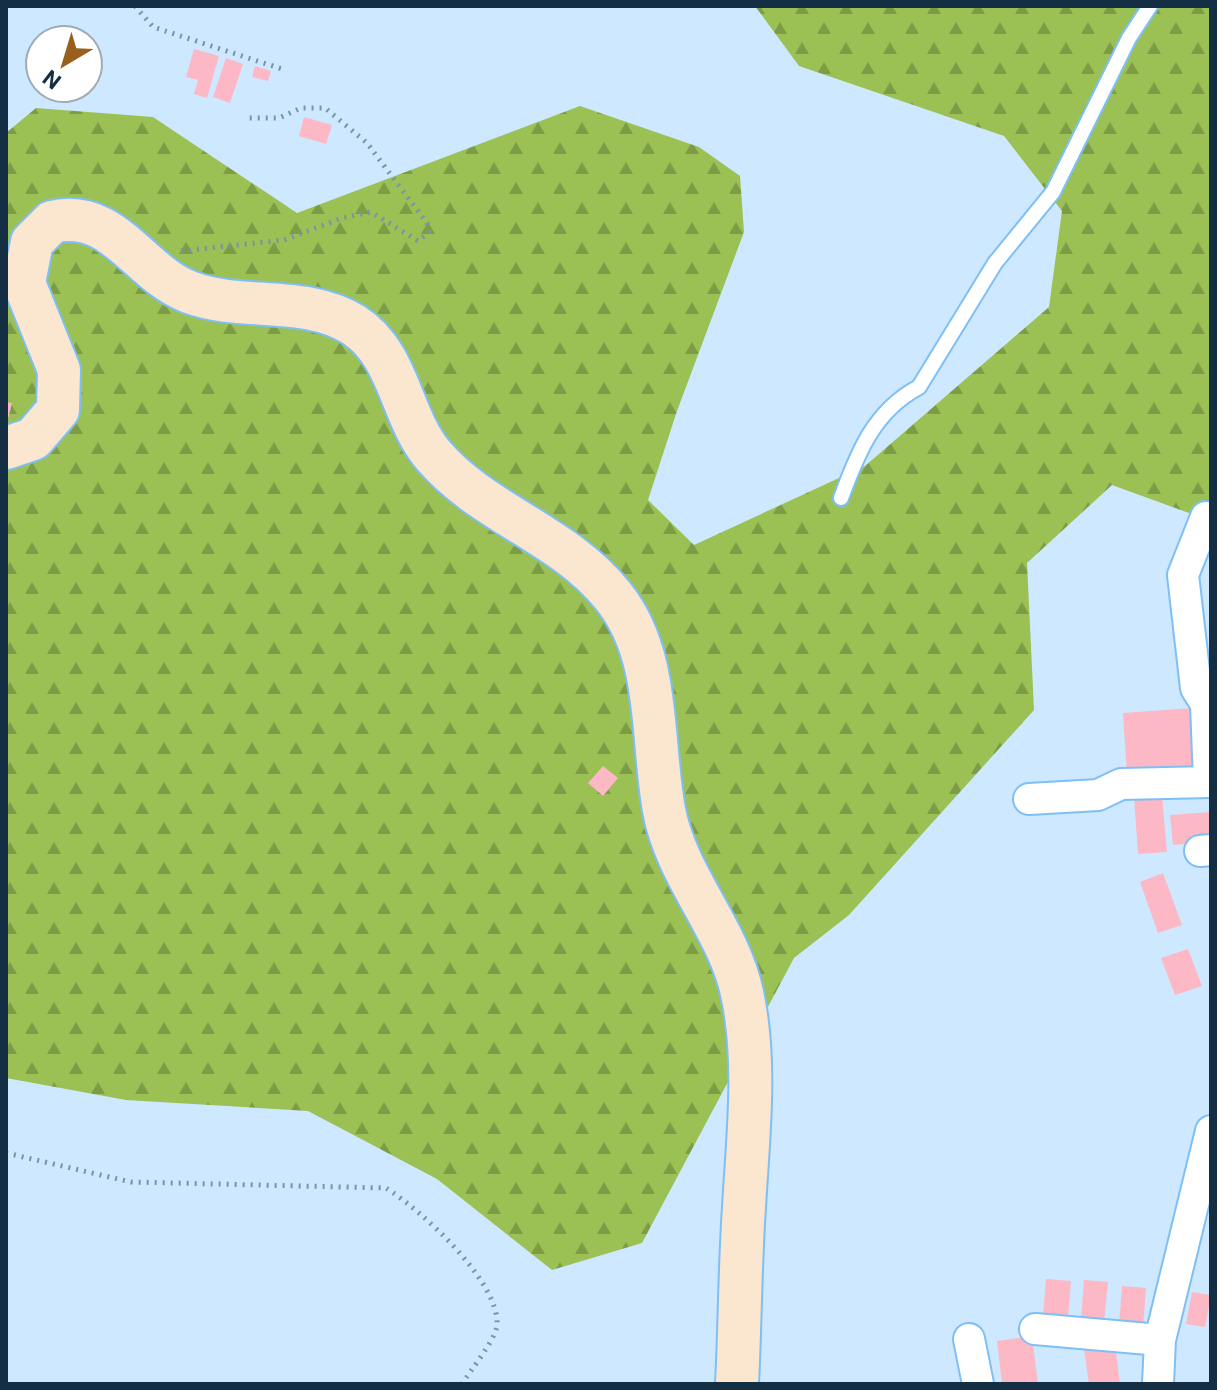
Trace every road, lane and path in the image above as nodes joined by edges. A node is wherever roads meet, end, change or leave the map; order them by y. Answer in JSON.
{"nodes":[{"id":1,"x":135,"y":6,"type":"edge"},
{"id":2,"x":1150,"y":6,"type":"edge"},
{"id":3,"x":282,"y":69,"type":"dead end"},
{"id":4,"x":246,"y":118,"type":"dead end"},
{"id":5,"x":141,"y":257,"type":"junction"},
{"id":6,"x":6,"y":448,"type":"edge"},
{"id":7,"x":841,"y":498,"type":"dead end"},
{"id":8,"x":1206,"y":517,"type":"dead end"},
{"id":9,"x":1203,"y":690,"type":"edge"},
{"id":10,"x":1210,"y":782,"type":"edge"},
{"id":11,"x":1029,"y":799,"type":"dead end"},
{"id":12,"x":1211,"y":1131,"type":"edge"},
{"id":13,"x":6,"y":1153,"type":"edge"},
{"id":14,"x":1035,"y":1329,"type":"dead end"},
{"id":15,"x":969,"y":1339,"type":"dead end"},
{"id":16,"x":1160,"y":1340,"type":"junction"},
{"id":17,"x":462,"y":1384,"type":"edge"},
{"id":18,"x":737,"y":1384,"type":"edge"},
{"id":19,"x":978,"y":1384,"type":"edge"},
{"id":20,"x":1158,"y":1384,"type":"edge"}],
"edges":[{"from":1,"to":3,"type":"path"},
{"from":2,"to":7,"type":"lane"},
{"from":4,"to":5,"type":"path"},
{"from":5,"to":6,"type":"street"},
{"from":5,"to":18,"type":"street"},
{"from":8,"to":9,"type":"street"},
{"from":9,"to":10,"type":"street"},
{"from":10,"to":11,"type":"street"},
{"from":12,"to":16,"type":"street"},
{"from":13,"to":17,"type":"path"},
{"from":14,"to":16,"type":"street"},
{"from":15,"to":19,"type":"street"},
{"from":16,"to":20,"type":"street"}]}
